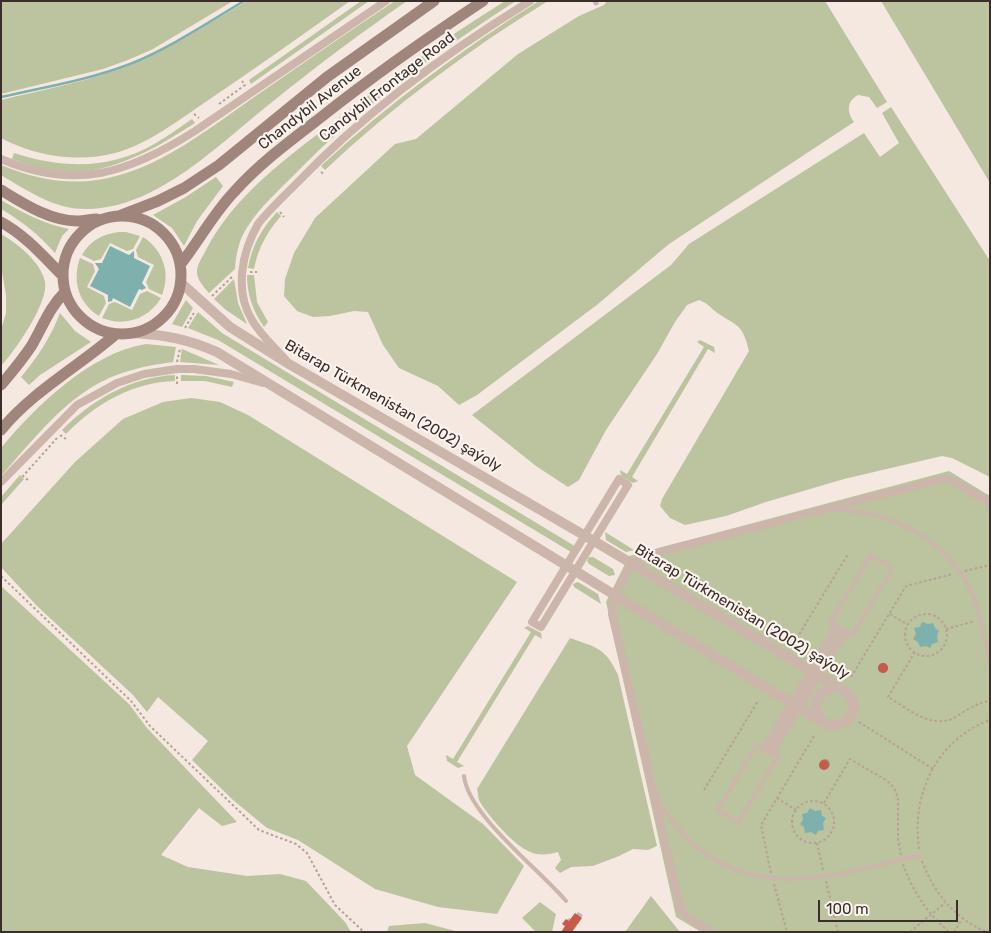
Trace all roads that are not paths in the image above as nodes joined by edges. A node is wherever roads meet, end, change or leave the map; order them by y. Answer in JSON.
{"nodes":[{"id":1,"x":386,"y":1,"type":"edge"},
{"id":2,"x":434,"y":1,"type":"edge"},
{"id":3,"x":483,"y":1,"type":"edge"},
{"id":4,"x":530,"y":1,"type":"edge"},
{"id":5,"x":1,"y":159,"type":"edge"},
{"id":6,"x":1,"y":190,"type":"edge"},
{"id":7,"x":118,"y":216,"type":"junction"},
{"id":8,"x":106,"y":218,"type":"junction"},
{"id":9,"x":1,"y":222,"type":"edge"},
{"id":10,"x":180,"y":265,"type":"junction"},
{"id":11,"x":62,"y":275,"type":"junction"},
{"id":12,"x":180,"y":282,"type":"junction"},
{"id":13,"x":65,"y":292,"type":"junction"},
{"id":14,"x":133,"y":333,"type":"junction"},
{"id":15,"x":116,"y":334,"type":"junction"},
{"id":16,"x":289,"y":364,"type":"junction"},
{"id":17,"x":1,"y":385,"type":"edge"},
{"id":18,"x":275,"y":387,"type":"junction"},
{"id":19,"x":1,"y":430,"type":"edge"},
{"id":20,"x":1,"y":482,"type":"edge"},
{"id":21,"x":990,"y":503,"type":"edge"},
{"id":22,"x":822,"y":510,"type":"junction"},
{"id":23,"x":589,"y":538,"type":"junction"},
{"id":24,"x":632,"y":564,"type":"junction"},
{"id":25,"x":571,"y":569,"type":"junction"},
{"id":26,"x":614,"y":595,"type":"junction"},
{"id":27,"x":837,"y":627,"type":"junction"},
{"id":28,"x":845,"y":632,"type":"junction"},
{"id":29,"x":990,"y":663,"type":"edge"},
{"id":30,"x":815,"y":674,"type":"junction"},
{"id":31,"x":845,"y":691,"type":"junction"},
{"id":32,"x":795,"y":706,"type":"junction"},
{"id":33,"x":824,"y":723,"type":"junction"},
{"id":34,"x":768,"y":751,"type":"junction"},
{"id":35,"x":464,"y":776,"type":"dead end"},
{"id":36,"x":655,"y":797,"type":"junction"},
{"id":37,"x":920,"y":855,"type":"road end"},
{"id":38,"x":566,"y":901,"type":"dead end"},
{"id":39,"x":712,"y":932,"type":"edge"}],
"edges":[{"from":1,"to":5,"type":"street"},
{"from":2,"to":7,"type":"main road","name":"Chandybil Avenue"},
{"from":3,"to":10,"type":"main road","name":"Chandybil Avenue"},
{"from":4,"to":16,"type":"street","name":"Candybil Frontage Road"},
{"from":6,"to":8,"type":"main road"},
{"from":7,"to":8,"type":"main road"},
{"from":7,"to":10,"type":"main road"},
{"from":8,"to":11,"type":"main road"},
{"from":9,"to":11,"type":"main road"},
{"from":10,"to":12,"type":"main road"},
{"from":11,"to":13,"type":"main road"},
{"from":12,"to":14,"type":"main road"},
{"from":12,"to":16,"type":"street","name":"Bitarap Türkmenistan (2002) şaýoly"},
{"from":13,"to":15,"type":"main road"},
{"from":13,"to":17,"type":"main road"},
{"from":14,"to":15,"type":"main road"},
{"from":14,"to":18,"type":"street"},
{"from":15,"to":19,"type":"main road"},
{"from":16,"to":23,"type":"street","name":"Bitarap Türkmenistan (2002) şaýoly"},
{"from":18,"to":20,"type":"street"},
{"from":18,"to":25,"type":"street"},
{"from":21,"to":22,"type":"street"},
{"from":22,"to":24,"type":"street"},
{"from":22,"to":29,"type":"lane"},
{"from":23,"to":23,"type":"street"},
{"from":23,"to":24,"type":"street","name":"Bitarap Türkmenistan (2002) şaýoly"},
{"from":23,"to":25,"type":"street"},
{"from":24,"to":26,"type":"street"},
{"from":24,"to":30,"type":"street","name":"Bitarap Türkmenistan (2002) şaýoly"},
{"from":25,"to":25,"type":"street"},
{"from":25,"to":26,"type":"street"},
{"from":26,"to":32,"type":"street"},
{"from":26,"to":36,"type":"street"},
{"from":27,"to":28,"type":"lane"},
{"from":27,"to":28,"type":"lane"},
{"from":27,"to":30,"type":"street"},
{"from":28,"to":30,"type":"street"},
{"from":30,"to":31,"type":"street","name":"Bitarap Türkmenistan (2002) şaýoly"},
{"from":30,"to":32,"type":"street"},
{"from":31,"to":33,"type":"street","name":"Bitarap Türkmenistan (2002) şaýoly"},
{"from":31,"to":33,"type":"street"},
{"from":32,"to":33,"type":"street"},
{"from":32,"to":34,"type":"street"},
{"from":34,"to":34,"type":"lane"},
{"from":35,"to":38,"type":"lane"},
{"from":36,"to":37,"type":"lane"},
{"from":36,"to":39,"type":"street"}]}
